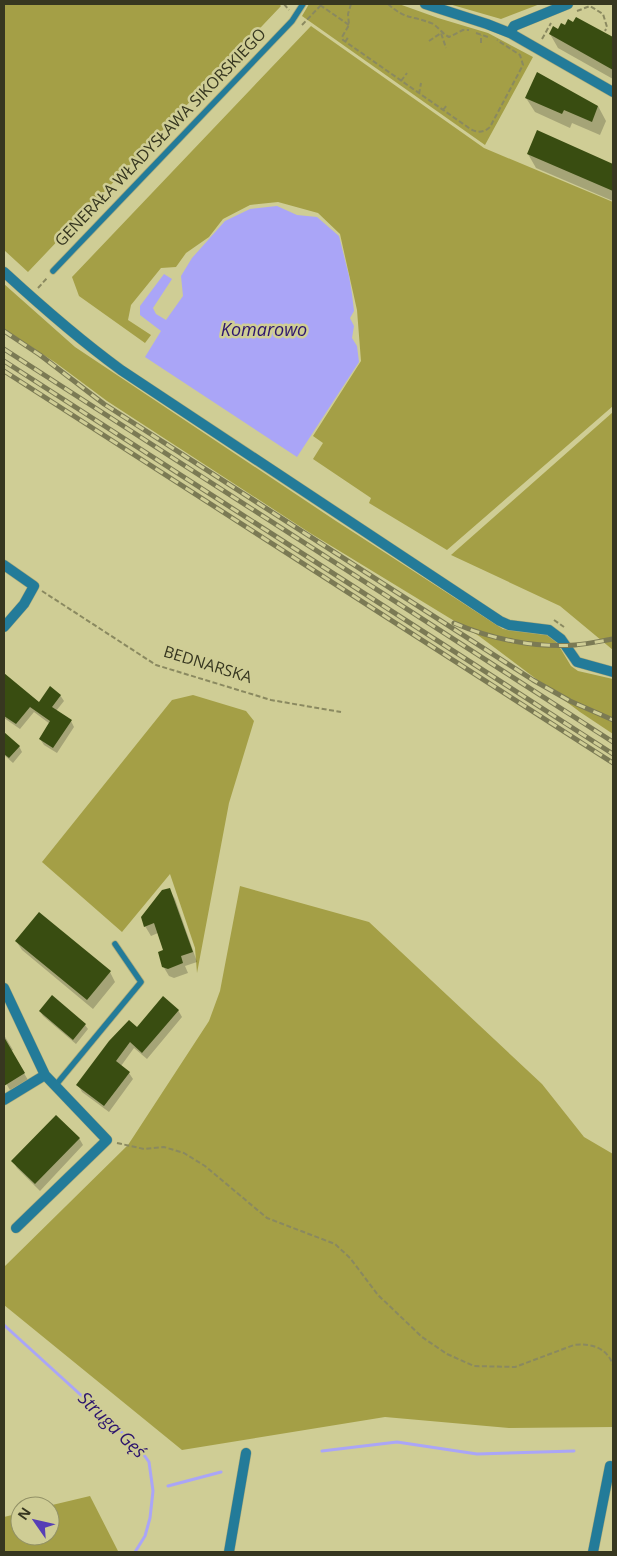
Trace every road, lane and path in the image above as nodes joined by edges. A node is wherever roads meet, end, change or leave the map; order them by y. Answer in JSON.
{"nodes":[{"id":1,"x":303,"y":4,"type":"edge"},
{"id":2,"x":352,"y":4,"type":"edge"},
{"id":3,"x":388,"y":4,"type":"edge"},
{"id":4,"x":425,"y":4,"type":"edge"},
{"id":5,"x":321,"y":5,"type":"edge"},
{"id":6,"x":570,"y":8,"type":"edge"},
{"id":7,"x":553,"y":20,"type":"dead end"},
{"id":8,"x":349,"y":24,"type":"junction"},
{"id":9,"x":302,"y":25,"type":"dead end"},
{"id":10,"x":605,"y":31,"type":"dead end"},
{"id":11,"x":441,"y":33,"type":"junction"},
{"id":12,"x":510,"y":33,"type":"junction"},
{"id":13,"x":481,"y":35,"type":"junction"},
{"id":14,"x":349,"y":36,"type":"dead end"},
{"id":15,"x":429,"y":40,"type":"dead end"},
{"id":16,"x":346,"y":42,"type":"junction"},
{"id":17,"x":481,"y":43,"type":"dead end"},
{"id":18,"x":446,"y":48,"type":"dead end"},
{"id":19,"x":536,"y":48,"type":"junction"},
{"id":20,"x":407,"y":73,"type":"dead end"},
{"id":21,"x":401,"y":82,"type":"junction"},
{"id":22,"x":421,"y":83,"type":"dead end"},
{"id":23,"x":613,"y":92,"type":"edge"},
{"id":24,"x":419,"y":94,"type":"junction"},
{"id":25,"x":447,"y":105,"type":"dead end"},
{"id":26,"x":443,"y":110,"type":"junction"},
{"id":27,"x":53,"y":271,"type":"joint"},
{"id":28,"x":4,"y":272,"type":"edge"},
{"id":29,"x":36,"y":290,"type":"dead end"},
{"id":30,"x":4,"y":565,"type":"edge"},
{"id":31,"x":34,"y":586,"type":"junction"},
{"id":32,"x":4,"y":628,"type":"edge"},
{"id":33,"x":613,"y":672,"type":"edge"},
{"id":34,"x":341,"y":712,"type":"dead end"},
{"id":35,"x":115,"y":944,"type":"dead end"},
{"id":36,"x":4,"y":988,"type":"edge"},
{"id":37,"x":7,"y":1006,"type":"edge"},
{"id":38,"x":45,"y":1074,"type":"junction"},
{"id":39,"x":55,"y":1086,"type":"junction"},
{"id":40,"x":4,"y":1100,"type":"edge"},
{"id":41,"x":107,"y":1140,"type":"junction"},
{"id":42,"x":16,"y":1228,"type":"dead end"},
{"id":43,"x":613,"y":1366,"type":"edge"},
{"id":44,"x":613,"y":1389,"type":"edge"},
{"id":45,"x":613,"y":1432,"type":"edge"},
{"id":46,"x":246,"y":1453,"type":"dead end"},
{"id":47,"x":610,"y":1466,"type":"dead end"},
{"id":48,"x":229,"y":1552,"type":"edge"},
{"id":49,"x":593,"y":1552,"type":"edge"}],
"edges":[{"from":1,"to":27,"type":"lane","name":"GENERAŁA WŁADYSŁAWA SIKORSKIEGO"},
{"from":2,"to":8,"type":"path"},
{"from":3,"to":11,"type":"path"},
{"from":4,"to":12,"type":"street"},
{"from":5,"to":8,"type":"path"},
{"from":5,"to":9,"type":"path"},
{"from":6,"to":10,"type":"path"},
{"from":6,"to":12,"type":"street"},
{"from":7,"to":19,"type":"path"},
{"from":8,"to":16,"type":"path"},
{"from":11,"to":13,"type":"path"},
{"from":11,"to":15,"type":"path"},
{"from":11,"to":18,"type":"path"},
{"from":12,"to":19,"type":"street"},
{"from":13,"to":17,"type":"path"},
{"from":13,"to":26,"type":"path"},
{"from":14,"to":16,"type":"path"},
{"from":16,"to":21,"type":"path"},
{"from":19,"to":23,"type":"street"},
{"from":20,"to":21,"type":"path"},
{"from":21,"to":24,"type":"path"},
{"from":22,"to":24,"type":"path"},
{"from":24,"to":26,"type":"path"},
{"from":25,"to":26,"type":"path"},
{"from":27,"to":29,"type":"path","name":"GENERAŁA WŁADYSŁAWA SIKORSKIEGO"},
{"from":28,"to":33,"type":"street"},
{"from":30,"to":31,"type":"street"},
{"from":31,"to":32,"type":"street"},
{"from":31,"to":34,"type":"path","name":"BEDNARSKA"},
{"from":35,"to":39,"type":"lane"},
{"from":36,"to":37,"type":"street"},
{"from":37,"to":38,"type":"street"},
{"from":38,"to":39,"type":"street"},
{"from":38,"to":40,"type":"street"},
{"from":39,"to":41,"type":"street"},
{"from":41,"to":42,"type":"street"},
{"from":41,"to":43,"type":"path"},
{"from":44,"to":45,"type":"path"},
{"from":46,"to":48,"type":"street"},
{"from":47,"to":49,"type":"street"}]}
